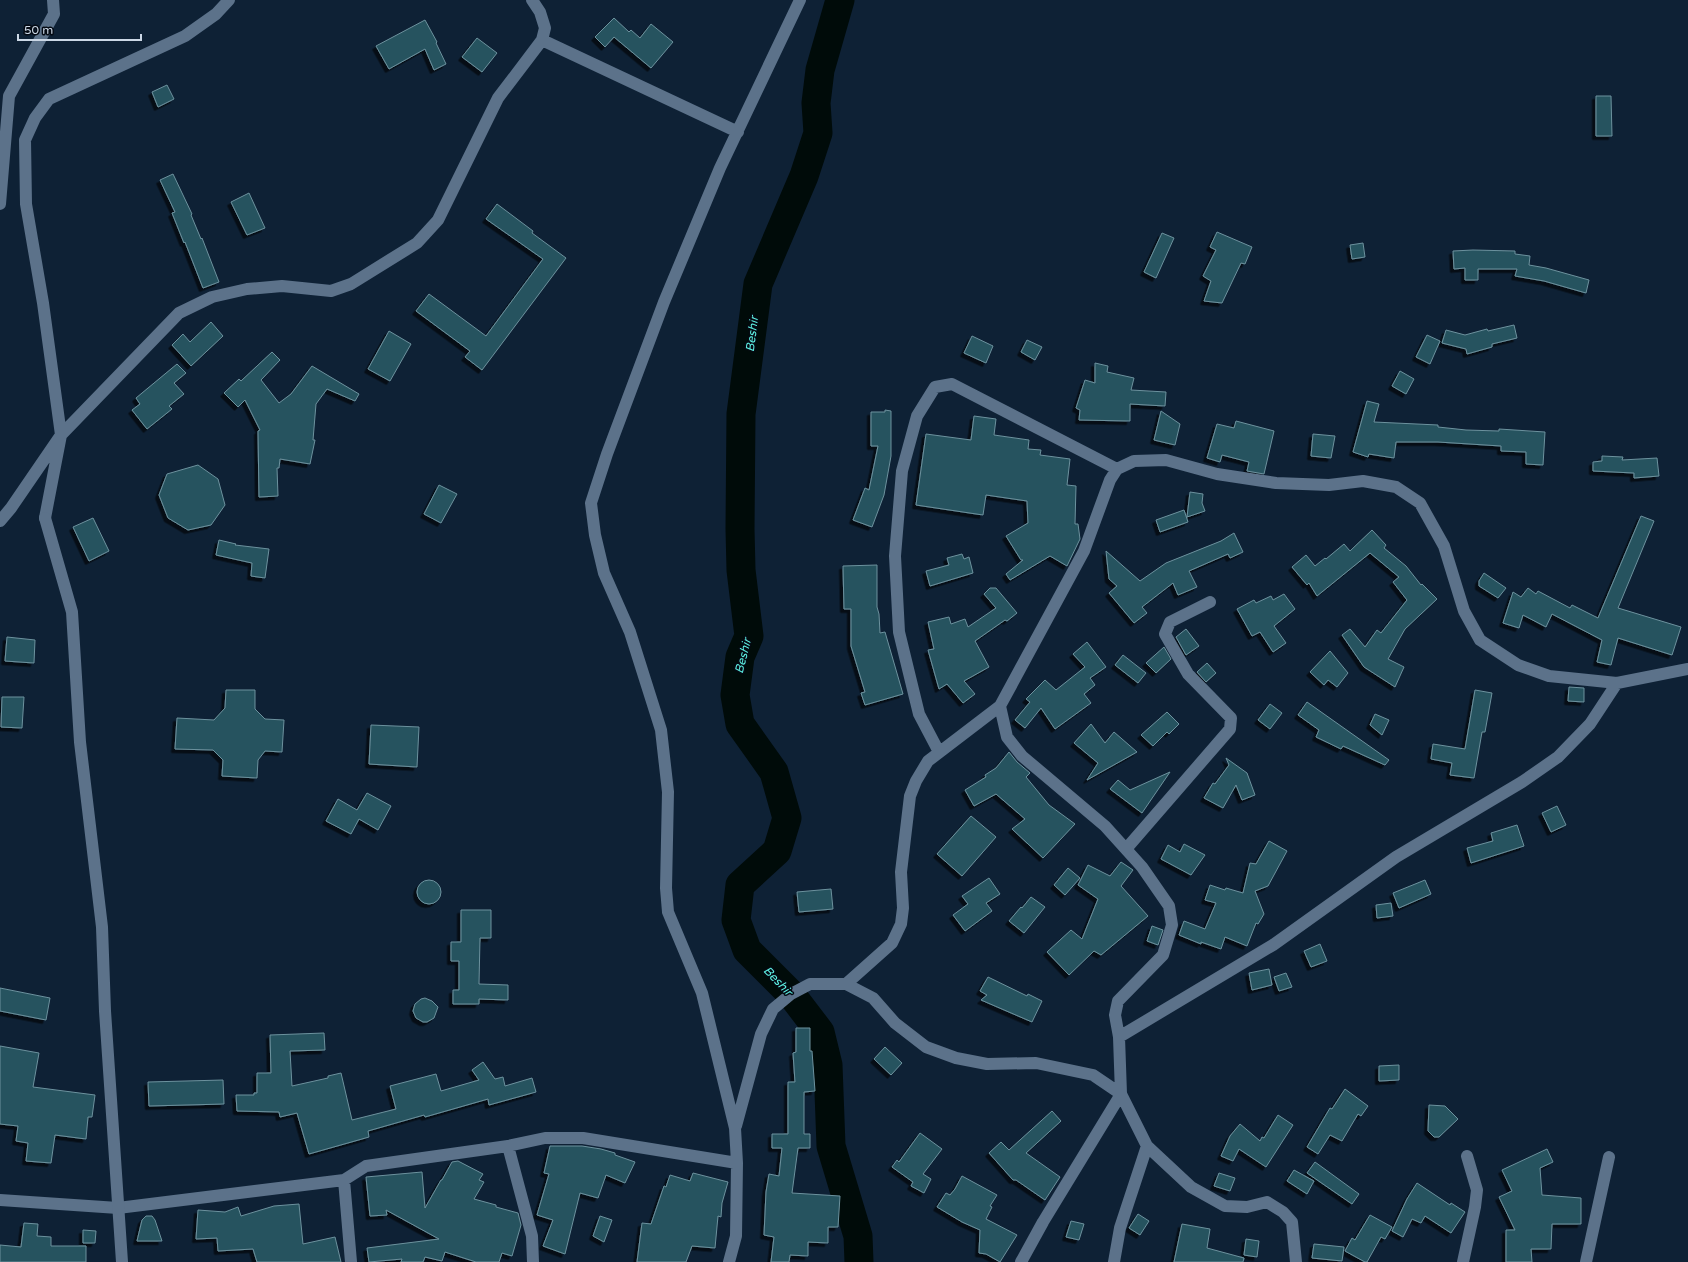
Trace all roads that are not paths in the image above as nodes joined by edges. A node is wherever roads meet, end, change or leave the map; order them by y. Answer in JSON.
{"nodes":[{"id":1,"x":53,"y":0,"type":"edge"},
{"id":2,"x":229,"y":0,"type":"edge"},
{"id":3,"x":532,"y":0,"type":"edge"},
{"id":4,"x":800,"y":0,"type":"edge"},
{"id":5,"x":542,"y":40,"type":"junction"},
{"id":6,"x":738,"y":132,"type":"junction"},
{"id":7,"x":0,"y":204,"type":"edge"},
{"id":8,"x":61,"y":436,"type":"junction"},
{"id":9,"x":1117,"y":469,"type":"junction"},
{"id":10,"x":0,"y":521,"type":"edge"},
{"id":11,"x":1210,"y":602,"type":"dead end"},
{"id":12,"x":1688,"y":669,"type":"edge"},
{"id":13,"x":1617,"y":683,"type":"junction"},
{"id":14,"x":1000,"y":706,"type":"junction"},
{"id":15,"x":939,"y":752,"type":"junction"},
{"id":16,"x":1126,"y":849,"type":"junction"},
{"id":17,"x":846,"y":984,"type":"junction"},
{"id":18,"x":1119,"y":1037,"type":"junction"},
{"id":19,"x":1121,"y":1094,"type":"junction"},
{"id":20,"x":735,"y":1128,"type":"junction"},
{"id":21,"x":508,"y":1146,"type":"junction"},
{"id":22,"x":1147,"y":1146,"type":"junction"},
{"id":23,"x":1468,"y":1156,"type":"dead end"},
{"id":24,"x":1608,"y":1157,"type":"dead end"},
{"id":25,"x":737,"y":1163,"type":"junction"},
{"id":26,"x":344,"y":1180,"type":"junction"},
{"id":27,"x":0,"y":1200,"type":"edge"},
{"id":28,"x":118,"y":1208,"type":"junction"},
{"id":29,"x":122,"y":1262,"type":"edge"},
{"id":30,"x":352,"y":1262,"type":"edge"},
{"id":31,"x":533,"y":1262,"type":"edge"},
{"id":32,"x":729,"y":1262,"type":"edge"},
{"id":33,"x":1021,"y":1262,"type":"edge"},
{"id":34,"x":1114,"y":1262,"type":"edge"},
{"id":35,"x":1296,"y":1262,"type":"edge"},
{"id":36,"x":1463,"y":1262,"type":"edge"},
{"id":37,"x":1586,"y":1262,"type":"edge"}],
"edges":[{"from":1,"to":7,"type":"street"},
{"from":2,"to":8,"type":"street"},
{"from":3,"to":5,"type":"street"},
{"from":4,"to":6,"type":"street"},
{"from":5,"to":6,"type":"street"},
{"from":5,"to":8,"type":"street"},
{"from":6,"to":20,"type":"street"},
{"from":8,"to":10,"type":"street"},
{"from":8,"to":28,"type":"street"},
{"from":9,"to":13,"type":"street"},
{"from":9,"to":14,"type":"street"},
{"from":9,"to":15,"type":"street"},
{"from":11,"to":16,"type":"street"},
{"from":12,"to":13,"type":"street"},
{"from":13,"to":18,"type":"street"},
{"from":14,"to":15,"type":"street"},
{"from":14,"to":16,"type":"street"},
{"from":15,"to":17,"type":"street"},
{"from":16,"to":18,"type":"street"},
{"from":17,"to":19,"type":"street"},
{"from":17,"to":20,"type":"street"},
{"from":18,"to":19,"type":"street"},
{"from":19,"to":22,"type":"street"},
{"from":19,"to":33,"type":"street"},
{"from":20,"to":25,"type":"street"},
{"from":21,"to":25,"type":"street"},
{"from":21,"to":26,"type":"street"},
{"from":21,"to":31,"type":"street"},
{"from":22,"to":34,"type":"street"},
{"from":22,"to":35,"type":"street"},
{"from":23,"to":36,"type":"street"},
{"from":24,"to":37,"type":"street"},
{"from":25,"to":32,"type":"street"},
{"from":26,"to":28,"type":"street"},
{"from":26,"to":30,"type":"street"},
{"from":27,"to":28,"type":"street"},
{"from":28,"to":29,"type":"street"}]}
